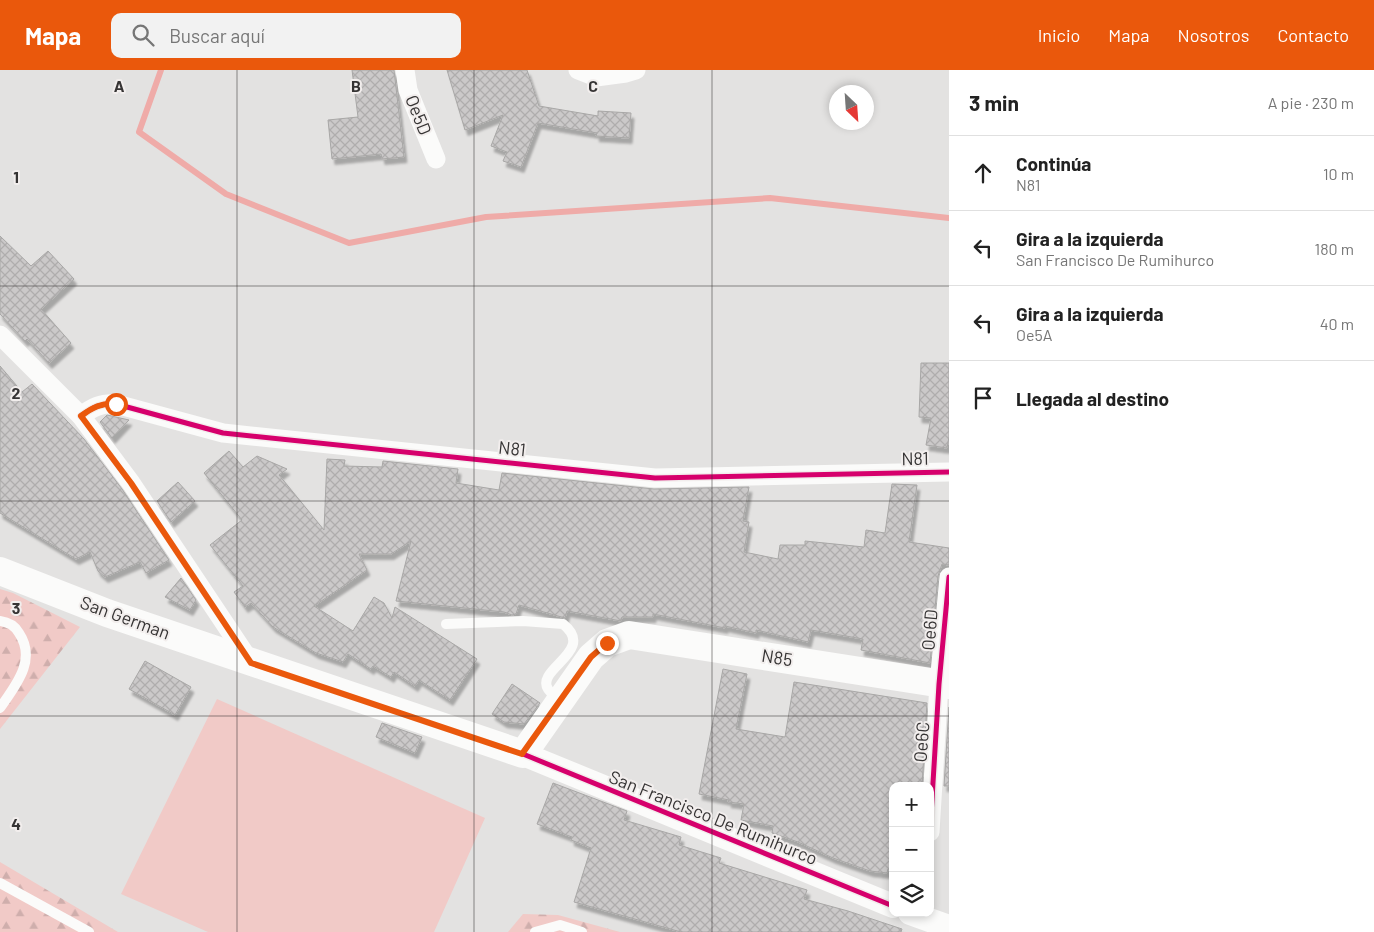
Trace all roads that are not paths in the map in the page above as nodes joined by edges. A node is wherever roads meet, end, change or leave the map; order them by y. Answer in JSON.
{"nodes":[{"id":1,"x":405,"y":70,"type":"edge"},
{"id":2,"x":578,"y":70,"type":"edge"},
{"id":3,"x":636,"y":70,"type":"edge"},
{"id":4,"x":436,"y":159,"type":"dead end"},
{"id":5,"x":0,"y":335,"type":"edge"},
{"id":6,"x":81,"y":416,"type":"junction"},
{"id":7,"x":949,"y":472,"type":"edge"},
{"id":8,"x":0,"y":571,"type":"edge"},
{"id":9,"x":949,"y":578,"type":"edge"},
{"id":10,"x":0,"y":621,"type":"edge"},
{"id":11,"x":446,"y":624,"type":"dead end"},
{"id":12,"x":251,"y":663,"type":"junction"},
{"id":13,"x":944,"y":684,"type":"edge"},
{"id":14,"x":561,"y":700,"type":"junction"},
{"id":15,"x":0,"y":708,"type":"edge"},
{"id":16,"x":522,"y":754,"type":"junction"},
{"id":17,"x":930,"y":827,"type":"edge"},
{"id":18,"x":0,"y":882,"type":"edge"},
{"id":19,"x":889,"y":904,"type":"edge"},
{"id":20,"x":925,"y":917,"type":"edge"},
{"id":21,"x":949,"y":927,"type":"edge"},
{"id":22,"x":89,"y":932,"type":"edge"},
{"id":23,"x":535,"y":932,"type":"edge"},
{"id":24,"x":582,"y":932,"type":"edge"}],
"edges":[{"from":1,"to":4,"type":"street","name":"Oe5D"},
{"from":2,"to":3,"type":"street"},
{"from":5,"to":6,"type":"street"},
{"from":6,"to":7,"type":"street","name":"N81"},
{"from":6,"to":12,"type":"street"},
{"from":8,"to":12,"type":"main road","name":"San German"},
{"from":9,"to":13,"type":"street","name":"Oe6D"},
{"from":10,"to":15,"type":"lane"},
{"from":11,"to":14,"type":"lane"},
{"from":12,"to":16,"type":"main road","name":"San Francisco De Rumihurco"},
{"from":13,"to":14,"type":"main road","name":"N85"},
{"from":13,"to":17,"type":"street","name":"Oe6C"},
{"from":14,"to":16,"type":"main road"},
{"from":16,"to":19,"type":"street","name":"San Francisco De Rumihurco"},
{"from":18,"to":22,"type":"lane"},
{"from":20,"to":21,"type":"street"},
{"from":23,"to":24,"type":"lane"}]}
